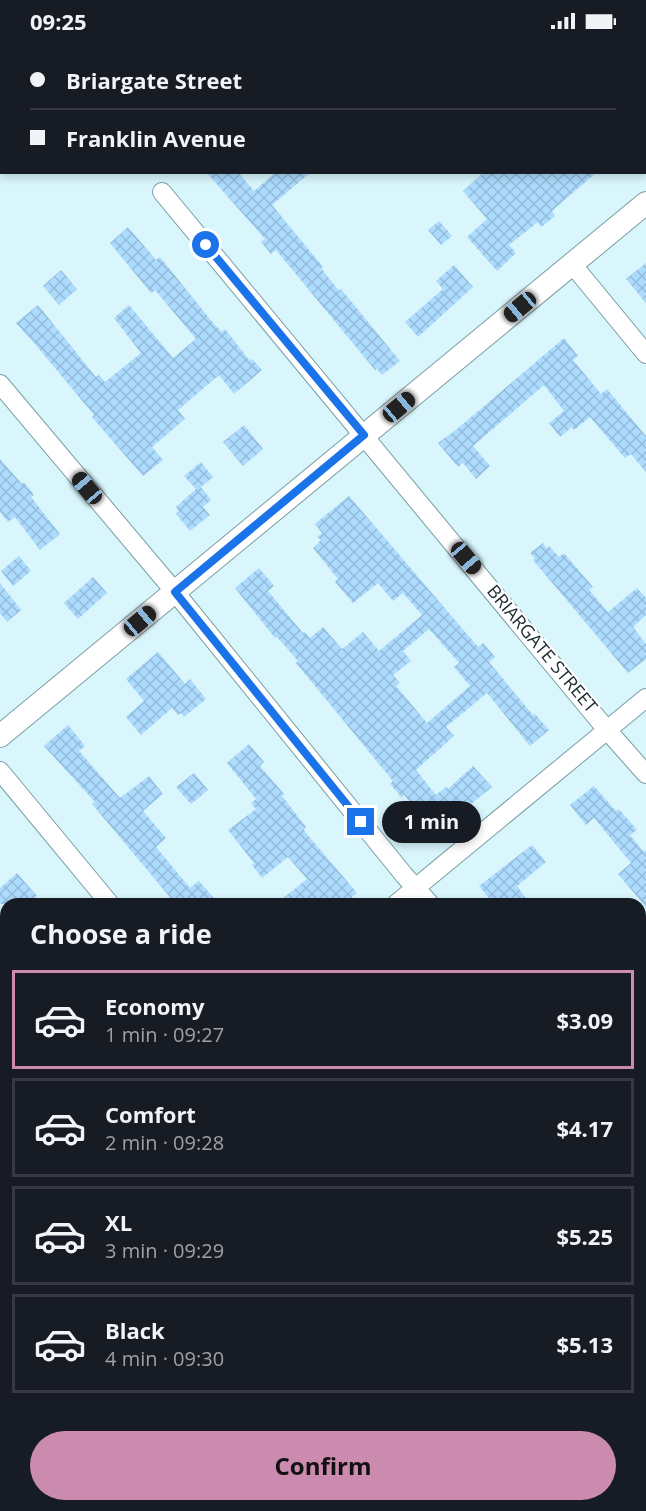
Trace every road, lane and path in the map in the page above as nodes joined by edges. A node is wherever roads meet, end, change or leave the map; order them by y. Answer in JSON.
{"nodes":[{"id":1,"x":162,"y":192,"type":"dead end"},
{"id":2,"x":646,"y":203,"type":"edge"},
{"id":3,"x":572,"y":264,"type":"junction"},
{"id":4,"x":646,"y":354,"type":"edge"},
{"id":5,"x":0,"y":384,"type":"edge"},
{"id":6,"x":364,"y":435,"type":"junction"},
{"id":7,"x":175,"y":592,"type":"junction"},
{"id":8,"x":646,"y":698,"type":"edge"},
{"id":9,"x":607,"y":730,"type":"junction"},
{"id":10,"x":0,"y":736,"type":"edge"},
{"id":11,"x":0,"y":771,"type":"edge"},
{"id":12,"x":646,"y":774,"type":"edge"},
{"id":13,"x":416,"y":888,"type":"junction"},
{"id":14,"x":105,"y":898,"type":"edge"},
{"id":15,"x":404,"y":898,"type":"edge"},
{"id":16,"x":425,"y":898,"type":"edge"}],
"edges":[{"from":1,"to":6,"type":"street","name":"BRIARGATE STREET"},
{"from":2,"to":3,"type":"street"},
{"from":3,"to":4,"type":"street"},
{"from":3,"to":6,"type":"street"},
{"from":5,"to":7,"type":"street"},
{"from":6,"to":7,"type":"street"},
{"from":6,"to":9,"type":"street","name":"BRIARGATE STREET"},
{"from":7,"to":10,"type":"street"},
{"from":7,"to":13,"type":"street"},
{"from":8,"to":9,"type":"street"},
{"from":9,"to":12,"type":"street","name":"BRIARGATE STREET"},
{"from":9,"to":13,"type":"street"},
{"from":11,"to":14,"type":"street"},
{"from":13,"to":15,"type":"street"},
{"from":13,"to":16,"type":"street"}]}
